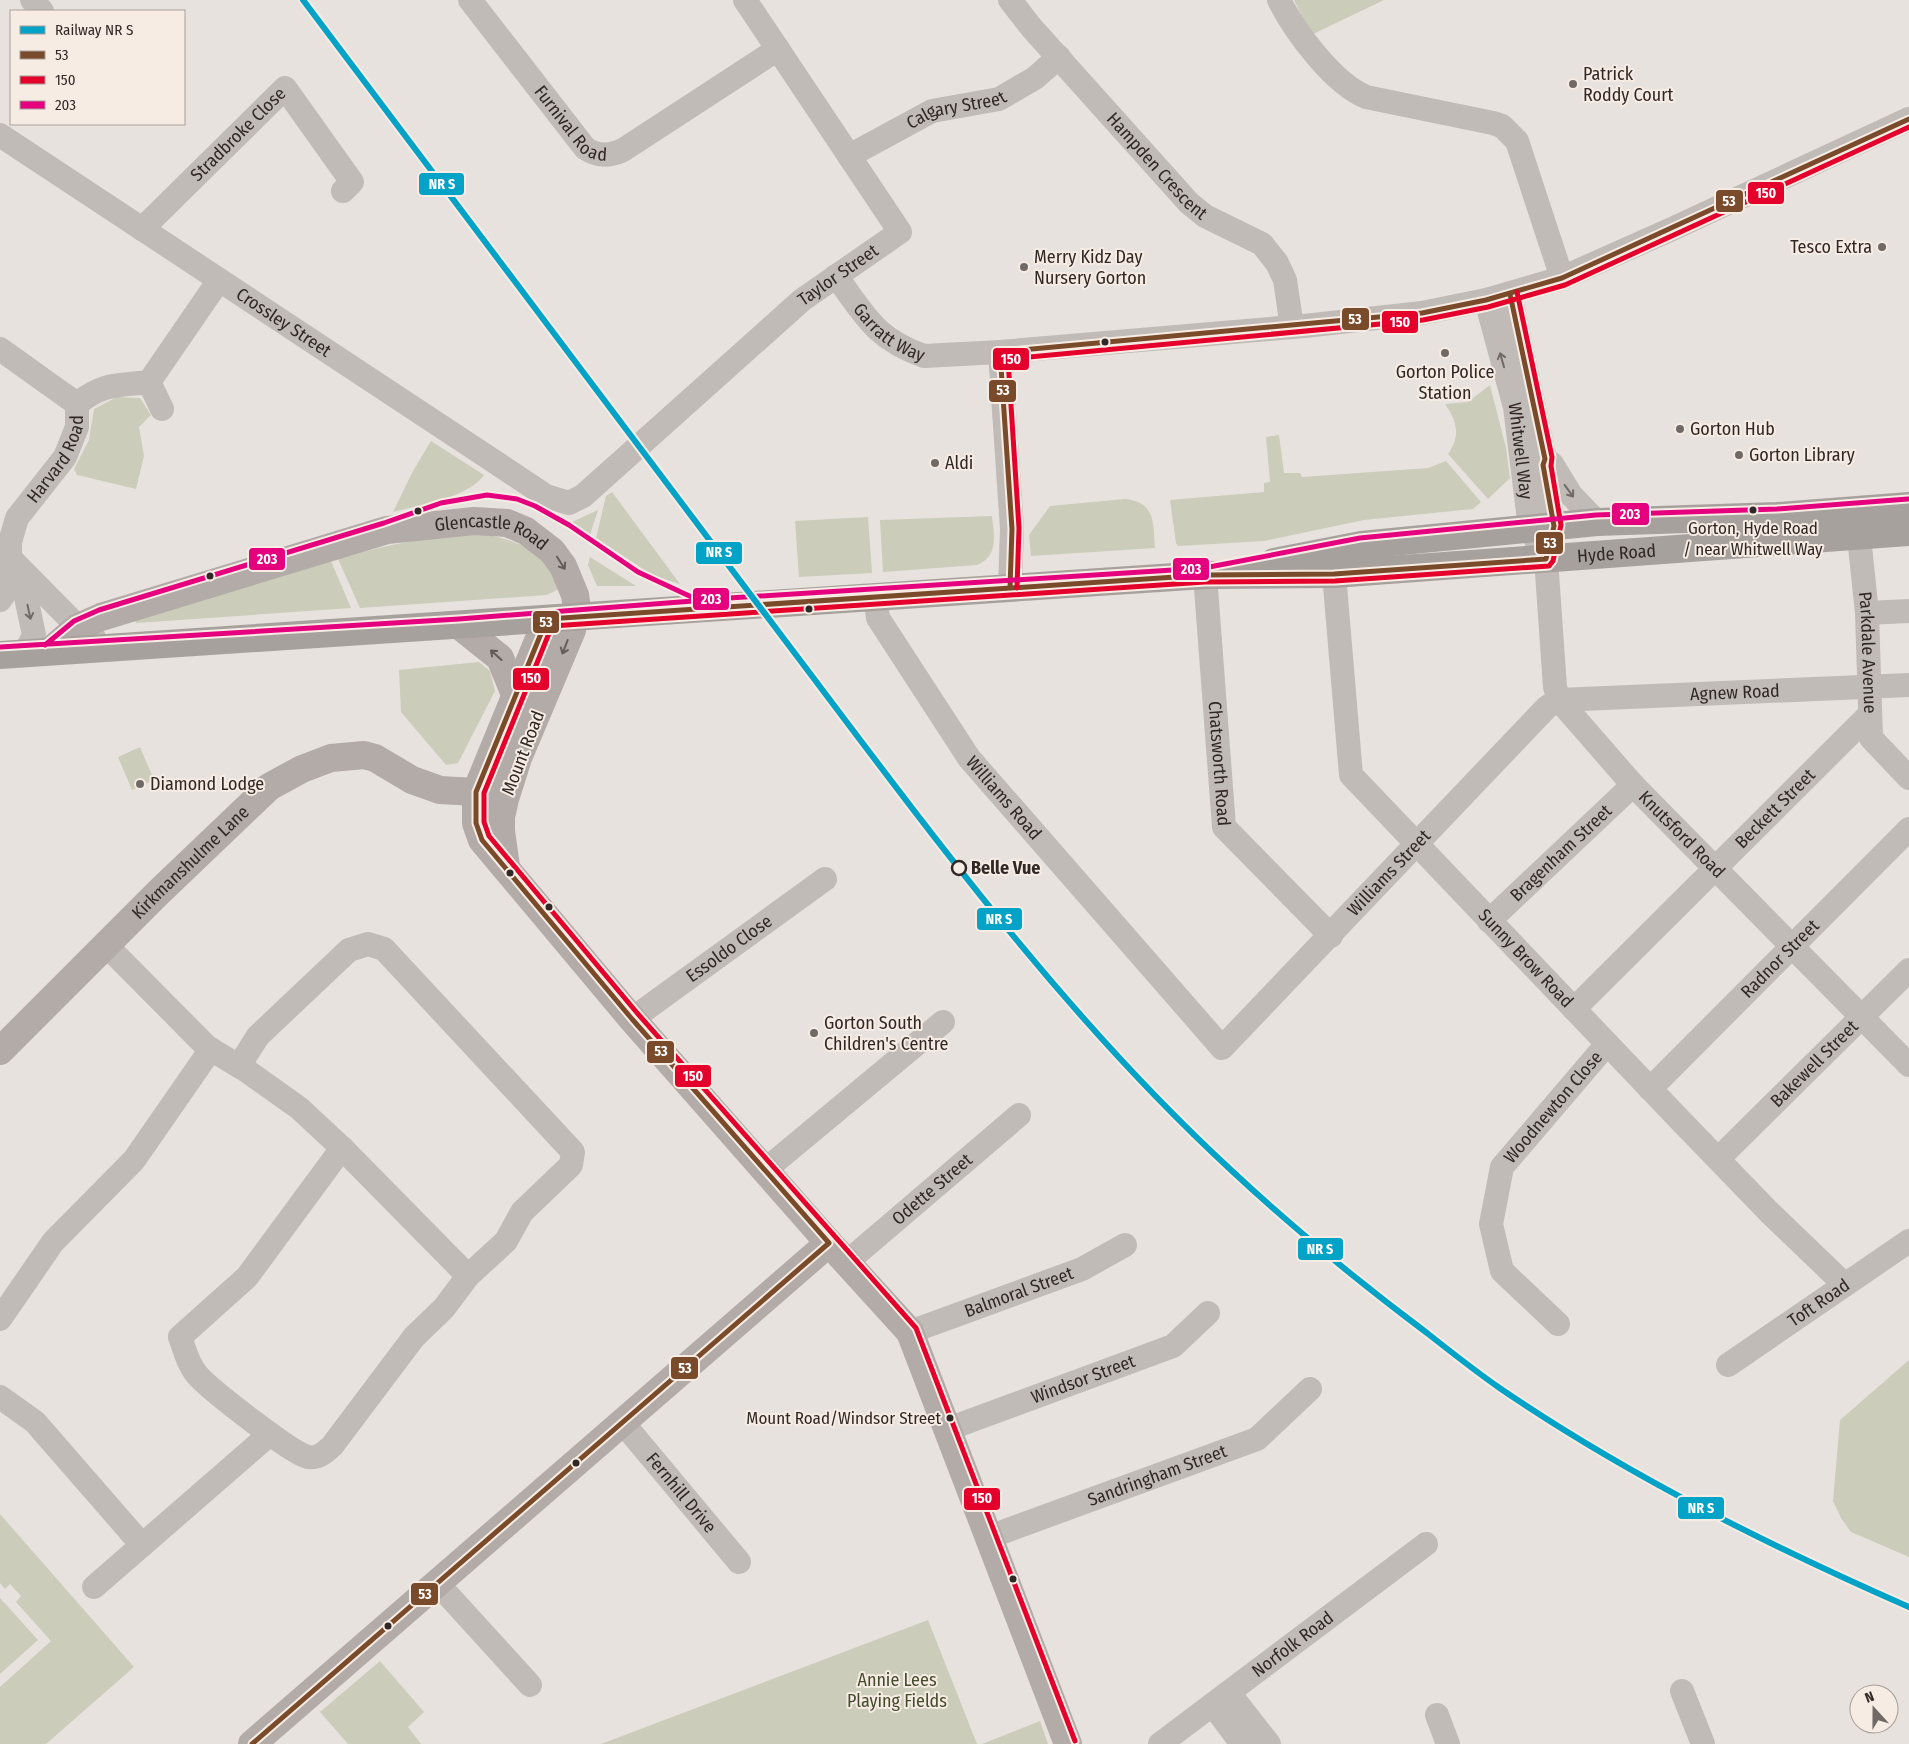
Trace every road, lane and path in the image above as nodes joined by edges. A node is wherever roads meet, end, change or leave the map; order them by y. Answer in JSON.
{"nodes":[{"id":1,"x":32,"y":0,"type":"edge"},
{"id":2,"x":745,"y":0,"type":"edge"},
{"id":3,"x":1010,"y":0,"type":"edge"},
{"id":4,"x":1280,"y":0,"type":"edge"},
{"id":5,"x":472,"y":1,"type":"edge"},
{"id":6,"x":41,"y":10,"type":"edge"},
{"id":7,"x":778,"y":49,"type":"junction"},
{"id":8,"x":1059,"y":57,"type":"junction"},
{"id":9,"x":1909,"y":119,"type":"edge"},
{"id":10,"x":0,"y":135,"type":"edge"},
{"id":11,"x":849,"y":156,"type":"junction"},
{"id":12,"x":343,"y":191,"type":"dead end"},
{"id":13,"x":142,"y":229,"type":"junction"},
{"id":14,"x":836,"y":276,"type":"junction"},
{"id":15,"x":1562,"y":278,"type":"junction"},
{"id":16,"x":219,"y":280,"type":"junction"},
{"id":17,"x":1510,"y":294,"type":"junction"},
{"id":18,"x":1486,"y":300,"type":"junction"},
{"id":19,"x":1292,"y":326,"type":"junction"},
{"id":20,"x":0,"y":349,"type":"edge"},
{"id":21,"x":1000,"y":352,"type":"junction"},
{"id":22,"x":149,"y":382,"type":"junction"},
{"id":23,"x":77,"y":404,"type":"junction"},
{"id":24,"x":162,"y":409,"type":"dead end"},
{"id":25,"x":1545,"y":459,"type":"junction"},
{"id":26,"x":569,"y":503,"type":"joint"},
{"id":27,"x":1909,"y":506,"type":"edge"},
{"id":28,"x":1597,"y":522,"type":"junction"},
{"id":29,"x":1858,"y":523,"type":"junction"},
{"id":30,"x":1542,"y":527,"type":"junction"},
{"id":31,"x":1909,"y":532,"type":"edge"},
{"id":32,"x":10,"y":557,"type":"edge"},
{"id":33,"x":1546,"y":559,"type":"junction"},
{"id":34,"x":1334,"y":574,"type":"junction"},
{"id":35,"x":1205,"y":575,"type":"junction"},
{"id":36,"x":1010,"y":588,"type":"junction"},
{"id":37,"x":876,"y":597,"type":"junction"},
{"id":38,"x":0,"y":600,"type":"edge"},
{"id":39,"x":1909,"y":611,"type":"edge"},
{"id":40,"x":1867,"y":613,"type":"junction"},
{"id":41,"x":576,"y":616,"type":"junction"},
{"id":42,"x":547,"y":619,"type":"junction"},
{"id":43,"x":460,"y":626,"type":"junction"},
{"id":44,"x":78,"y":627,"type":"junction"},
{"id":45,"x":106,"y":647,"type":"junction"},
{"id":46,"x":25,"y":653,"type":"edge"},
{"id":47,"x":1909,"y":685,"type":"edge"},
{"id":48,"x":1869,"y":688,"type":"junction"},
{"id":49,"x":516,"y":697,"type":"junction"},
{"id":50,"x":1559,"y":700,"type":"junction"},
{"id":51,"x":1870,"y":714,"type":"junction"},
{"id":52,"x":518,"y":758,"type":"junction"},
{"id":53,"x":1909,"y":778,"type":"edge"},
{"id":54,"x":1633,"y":785,"type":"junction"},
{"id":55,"x":476,"y":792,"type":"junction"},
{"id":56,"x":1909,"y":829,"type":"edge"},
{"id":57,"x":1415,"y":844,"type":"junction"},
{"id":58,"x":506,"y":867,"type":"junction"},
{"id":59,"x":1715,"y":868,"type":"junction"},
{"id":60,"x":825,"y":879,"type":"dead end"},
{"id":61,"x":1489,"y":921,"type":"junction"},
{"id":62,"x":1331,"y":936,"type":"junction"},
{"id":63,"x":106,"y":945,"type":"junction"},
{"id":64,"x":1792,"y":947,"type":"junction"},
{"id":65,"x":1909,"y":970,"type":"edge"},
{"id":66,"x":1574,"y":1010,"type":"junction"},
{"id":67,"x":1862,"y":1016,"type":"junction"},
{"id":68,"x":632,"y":1019,"type":"junction"},
{"id":69,"x":943,"y":1022,"type":"dead end"},
{"id":70,"x":1607,"y":1044,"type":"junction"},
{"id":71,"x":1222,"y":1048,"type":"joint"},
{"id":72,"x":211,"y":1049,"type":"junction"},
{"id":73,"x":0,"y":1051,"type":"edge"},
{"id":74,"x":1909,"y":1065,"type":"edge"},
{"id":75,"x":239,"y":1066,"type":"junction"},
{"id":76,"x":1650,"y":1089,"type":"junction"},
{"id":77,"x":1019,"y":1115,"type":"dead end"},
{"id":78,"x":342,"y":1148,"type":"junction"},
{"id":79,"x":1719,"y":1158,"type":"junction"},
{"id":80,"x":765,"y":1170,"type":"junction"},
{"id":81,"x":1909,"y":1241,"type":"edge"},
{"id":82,"x":1124,"y":1244,"type":"dead end"},
{"id":83,"x":838,"y":1253,"type":"junction"},
{"id":84,"x":468,"y":1276,"type":"junction"},
{"id":85,"x":1845,"y":1285,"type":"junction"},
{"id":86,"x":8,"y":1289,"type":"edge"},
{"id":87,"x":1208,"y":1313,"type":"dead end"},
{"id":88,"x":0,"y":1319,"type":"edge"},
{"id":89,"x":1558,"y":1324,"type":"dead end"},
{"id":90,"x":910,"y":1332,"type":"junction"},
{"id":91,"x":1728,"y":1365,"type":"dead end"},
{"id":92,"x":1310,"y":1389,"type":"dead end"},
{"id":93,"x":0,"y":1398,"type":"edge"},
{"id":94,"x":623,"y":1423,"type":"junction"},
{"id":95,"x":948,"y":1429,"type":"junction"},
{"id":96,"x":270,"y":1434,"type":"junction"},
{"id":97,"x":989,"y":1537,"type":"junction"},
{"id":98,"x":1426,"y":1544,"type":"dead end"},
{"id":99,"x":142,"y":1545,"type":"junction"},
{"id":100,"x":739,"y":1562,"type":"dead end"},
{"id":101,"x":438,"y":1584,"type":"junction"},
{"id":102,"x":94,"y":1587,"type":"dead end"},
{"id":103,"x":530,"y":1685,"type":"dead end"},
{"id":104,"x":1682,"y":1692,"type":"dead end"},
{"id":105,"x":1221,"y":1699,"type":"junction"},
{"id":106,"x":1437,"y":1715,"type":"dead end"},
{"id":107,"x":252,"y":1744,"type":"edge"},
{"id":108,"x":1068,"y":1744,"type":"edge"},
{"id":109,"x":1160,"y":1744,"type":"edge"},
{"id":110,"x":1242,"y":1744,"type":"edge"},
{"id":111,"x":1268,"y":1744,"type":"edge"},
{"id":112,"x":1448,"y":1744,"type":"edge"},
{"id":113,"x":1703,"y":1744,"type":"edge"}],
"edges":[{"from":1,"to":6,"type":"street"},
{"from":2,"to":7,"type":"street","name":"Taylor Street"},
{"from":3,"to":8,"type":"street","name":"Hampden Crescent"},
{"from":4,"to":15,"type":"street"},
{"from":5,"to":7,"type":"street","name":"Furnival Road"},
{"from":7,"to":11,"type":"street","name":"Taylor Street"},
{"from":8,"to":11,"type":"street","name":"Calgary Street"},
{"from":8,"to":19,"type":"street","name":"Hampden Crescent"},
{"from":9,"to":15,"type":"street","name":"Garratt Way"},
{"from":10,"to":13,"type":"street","name":"Crossley Street"},
{"from":11,"to":14,"type":"street","name":"Taylor Street"},
{"from":12,"to":13,"type":"street","name":"Stradbroke Close"},
{"from":13,"to":16,"type":"street","name":"Crossley Street"},
{"from":14,"to":21,"type":"street","name":"Garratt Way"},
{"from":14,"to":26,"type":"street","name":"Taylor Street"},
{"from":15,"to":17,"type":"street","name":"Garratt Way"},
{"from":16,"to":22,"type":"street"},
{"from":16,"to":26,"type":"street","name":"Crossley Street"},
{"from":17,"to":18,"type":"street","name":"Garratt Way"},
{"from":17,"to":25,"type":"street","name":"Whitwell Way"},
{"from":18,"to":19,"type":"street","name":"Garratt Way"},
{"from":30,"to":18,"type":"street","name":"Whitwell Way","one_way":true},
{"from":19,"to":21,"type":"street","name":"Garratt Way"},
{"from":20,"to":23,"type":"street"},
{"from":21,"to":36,"type":"street"},
{"from":22,"to":23,"type":"street","name":"Harvard Road"},
{"from":22,"to":24,"type":"street"},
{"from":23,"to":32,"type":"street","name":"Harvard Road"},
{"from":25,"to":28,"type":"street","name":"Whitwell Way","one_way":true},
{"from":25,"to":30,"type":"street","name":"Whitwell Way"},
{"from":27,"to":29,"type":"highway","name":"Hyde Road"},
{"from":28,"to":29,"type":"highway","name":"Hyde Road"},
{"from":28,"to":30,"type":"highway","name":"Hyde Road"},
{"from":29,"to":31,"type":"highway","name":"Hyde Road"},
{"from":29,"to":33,"type":"highway","name":"Hyde Road"},
{"from":29,"to":40,"type":"street","name":"Parkdale Avenue"},
{"from":30,"to":33,"type":"street","name":"Whitwell Way"},
{"from":30,"to":35,"type":"highway","name":"Hyde Road"},
{"from":32,"to":38,"type":"street"},
{"from":32,"to":44,"type":"street"},
{"from":32,"to":46,"type":"street","one_way":true},
{"from":33,"to":34,"type":"highway","name":"Hyde Road"},
{"from":33,"to":50,"type":"street","name":"Knutsford Road"},
{"from":34,"to":35,"type":"highway","name":"Hyde Road"},
{"from":34,"to":57,"type":"street","name":"Sunny Brow Road"},
{"from":35,"to":36,"type":"highway","name":"Hyde Road"},
{"from":35,"to":62,"type":"street","name":"Chatsworth Road"},
{"from":36,"to":37,"type":"highway","name":"Hyde Road"},
{"from":37,"to":41,"type":"highway","name":"Hyde Road"},
{"from":37,"to":71,"type":"street","name":"Williams Road"},
{"from":39,"to":40,"type":"street"},
{"from":40,"to":48,"type":"street","name":"Parkdale Avenue"},
{"from":41,"to":42,"type":"highway","name":"Hyde Road"},
{"from":44,"to":41,"type":"main road","name":"Glencastle Road","one_way":true},
{"from":41,"to":52,"type":"main road","name":"Mount Road","one_way":true},
{"from":42,"to":43,"type":"highway","name":"Hyde Road"},
{"from":42,"to":49,"type":"main road","name":"Mount Road"},
{"from":43,"to":45,"type":"highway","name":"Hyde Road"},
{"from":49,"to":43,"type":"main road","one_way":true},
{"from":44,"to":45,"type":"street"},
{"from":44,"to":46,"type":"main road","name":"Glencastle Road"},
{"from":45,"to":46,"type":"highway","name":"Hyde Road"},
{"from":47,"to":48,"type":"street","name":"Agnew Road"},
{"from":48,"to":50,"type":"street","name":"Agnew Road"},
{"from":48,"to":51,"type":"street","name":"Parkdale Avenue"},
{"from":49,"to":55,"type":"main road","name":"Mount Road"},
{"from":50,"to":54,"type":"street","name":"Knutsford Road"},
{"from":50,"to":57,"type":"street","name":"Williams Street"},
{"from":51,"to":53,"type":"street","name":"Parkdale Avenue"},
{"from":51,"to":59,"type":"street","name":"Beckett Street"},
{"from":52,"to":55,"type":"main road"},
{"from":52,"to":58,"type":"main road","name":"Mount Road"},
{"from":54,"to":59,"type":"street","name":"Knutsford Road"},
{"from":54,"to":61,"type":"street","name":"Bragenham Street"},
{"from":55,"to":58,"type":"main road","name":"Mount Road"},
{"from":55,"to":63,"type":"main road","name":"Kirkmanshulme Lane"},
{"from":56,"to":64,"type":"street","name":"Radnor Street"},
{"from":57,"to":61,"type":"street","name":"Sunny Brow Road"},
{"from":57,"to":62,"type":"street","name":"Williams Street"},
{"from":58,"to":68,"type":"main road","name":"Mount Road"},
{"from":59,"to":64,"type":"street","name":"Knutsford Road"},
{"from":59,"to":66,"type":"street","name":"Beckett Street"},
{"from":60,"to":68,"type":"street","name":"Essoldo Close"},
{"from":61,"to":66,"type":"street","name":"Sunny Brow Road"},
{"from":62,"to":71,"type":"street","name":"Williams Street"},
{"from":63,"to":72,"type":"street"},
{"from":63,"to":73,"type":"main road","name":"Kirkmanshulme Lane"},
{"from":64,"to":67,"type":"street","name":"Knutsford Road"},
{"from":64,"to":76,"type":"street","name":"Radnor Street"},
{"from":65,"to":67,"type":"street","name":"Bakewell Street"},
{"from":66,"to":70,"type":"street","name":"Sunny Brow Road"},
{"from":67,"to":74,"type":"street","name":"Knutsford Road"},
{"from":67,"to":79,"type":"street","name":"Bakewell Street"},
{"from":68,"to":80,"type":"main road","name":"Mount Road"},
{"from":69,"to":80,"type":"street"},
{"from":70,"to":76,"type":"street","name":"Sunny Brow Road"},
{"from":70,"to":89,"type":"street","name":"Woodnewton Close"},
{"from":72,"to":75,"type":"street"},
{"from":72,"to":86,"type":"street"},
{"from":75,"to":78,"type":"street"},
{"from":75,"to":84,"type":"street"},
{"from":76,"to":79,"type":"street","name":"Sunny Brow Road"},
{"from":77,"to":83,"type":"street","name":"Odette Street"},
{"from":78,"to":84,"type":"street"},
{"from":78,"to":96,"type":"street"},
{"from":79,"to":85,"type":"street","name":"Sunny Brow Road"},
{"from":80,"to":83,"type":"main road","name":"Mount Road"},
{"from":81,"to":85,"type":"street","name":"Toft Road"},
{"from":82,"to":90,"type":"street","name":"Balmoral Street"},
{"from":83,"to":90,"type":"main road","name":"Mount Road"},
{"from":83,"to":94,"type":"main road"},
{"from":84,"to":96,"type":"street"},
{"from":85,"to":91,"type":"street","name":"Toft Road"},
{"from":86,"to":88,"type":"street"},
{"from":87,"to":95,"type":"street","name":"Windsor Street"},
{"from":90,"to":95,"type":"main road","name":"Mount Road"},
{"from":92,"to":97,"type":"street","name":"Sandringham Street"},
{"from":93,"to":99,"type":"street"},
{"from":94,"to":100,"type":"street","name":"Fernhill Drive"},
{"from":94,"to":101,"type":"main road"},
{"from":95,"to":97,"type":"main road","name":"Mount Road"},
{"from":96,"to":99,"type":"street"},
{"from":97,"to":108,"type":"main road","name":"Mount Road"},
{"from":98,"to":105,"type":"street","name":"Norfolk Road"},
{"from":99,"to":102,"type":"street"},
{"from":101,"to":103,"type":"street"},
{"from":101,"to":107,"type":"main road"},
{"from":104,"to":113,"type":"street"},
{"from":105,"to":109,"type":"street","name":"Norfolk Road"},
{"from":105,"to":110,"type":"street"},
{"from":105,"to":111,"type":"street"},
{"from":106,"to":112,"type":"street"}]}
